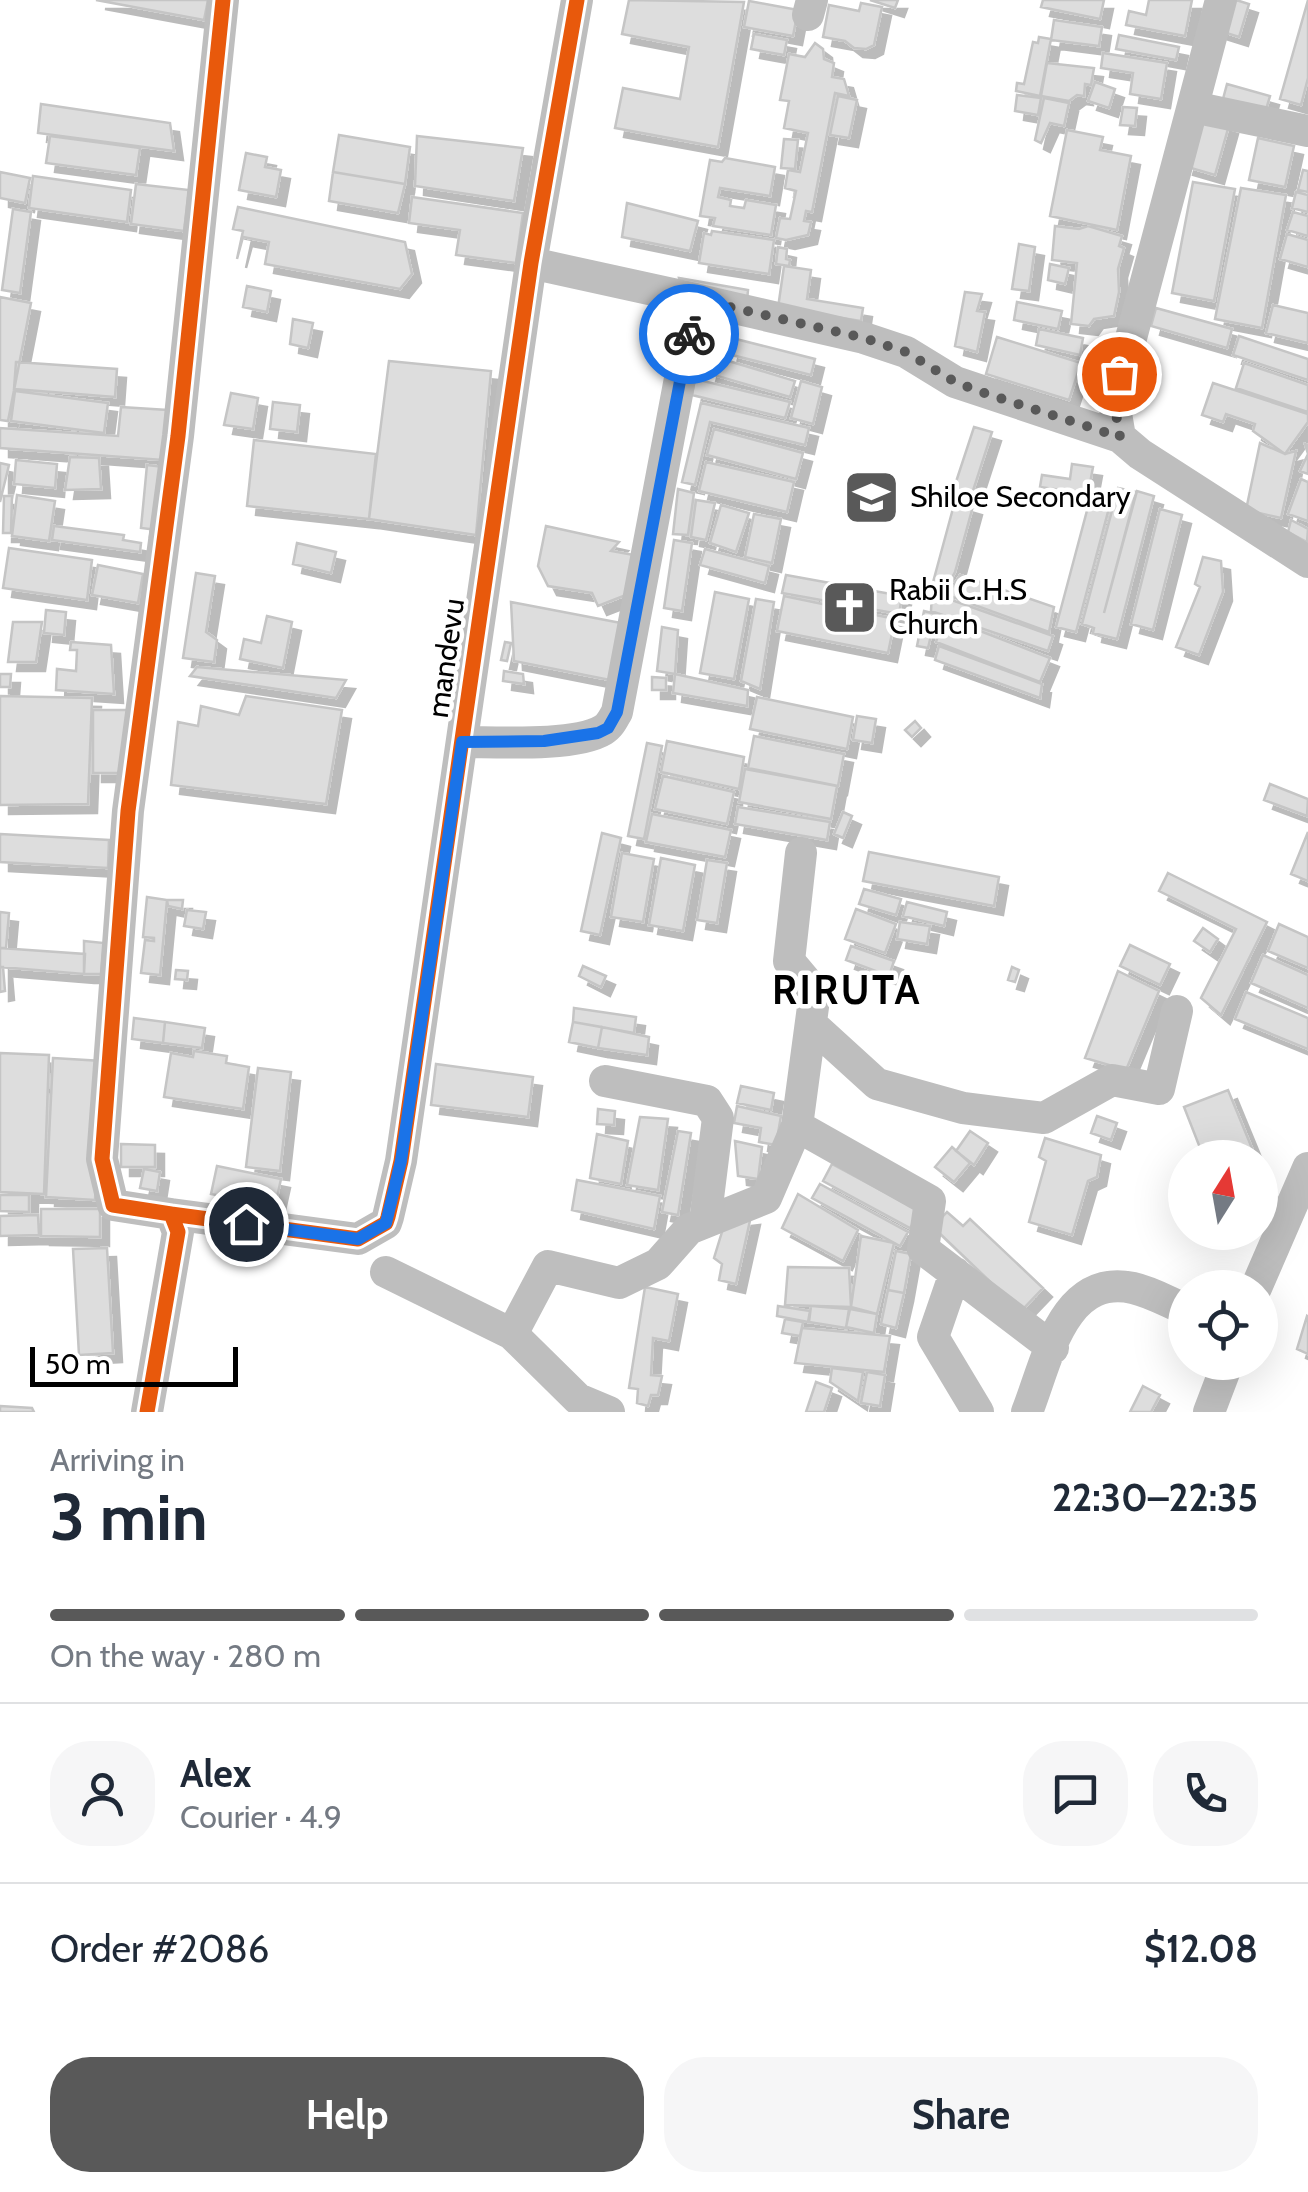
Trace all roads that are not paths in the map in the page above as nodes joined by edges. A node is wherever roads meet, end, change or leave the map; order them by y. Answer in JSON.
{"nodes":[{"id":1,"x":223,"y":0,"type":"edge"},
{"id":2,"x":577,"y":0,"type":"edge"},
{"id":3,"x":1221,"y":0,"type":"edge"},
{"id":4,"x":1193,"y":106,"type":"junction"},
{"id":5,"x":1308,"y":131,"type":"edge"},
{"id":6,"x":531,"y":262,"type":"junction"},
{"id":7,"x":695,"y":299,"type":"junction"},
{"id":8,"x":1120,"y":437,"type":"junction"},
{"id":9,"x":1308,"y":562,"type":"edge"},
{"id":10,"x":462,"y":742,"type":"junction"},
{"id":11,"x":801,"y":853,"type":"dead end"},
{"id":12,"x":1177,"y":1011,"type":"dead end"},
{"id":13,"x":811,"y":1024,"type":"junction"},
{"id":14,"x":605,"y":1081,"type":"dead end"},
{"id":15,"x":797,"y":1126,"type":"junction"},
{"id":16,"x":1308,"y":1168,"type":"edge"},
{"id":17,"x":171,"y":1214,"type":"junction"},
{"id":18,"x":705,"y":1222,"type":"junction"},
{"id":19,"x":1264,"y":1270,"type":"edge"},
{"id":20,"x":386,"y":1272,"type":"dead end"},
{"id":21,"x":954,"y":1273,"type":"junction"},
{"id":22,"x":1168,"y":1302,"type":"edge"},
{"id":23,"x":512,"y":1334,"type":"junction"},
{"id":24,"x":1053,"y":1348,"type":"junction"},
{"id":25,"x":1221,"y":1380,"type":"edge"},
{"id":26,"x":147,"y":1412,"type":"edge"},
{"id":27,"x":608,"y":1412,"type":"edge"},
{"id":28,"x":978,"y":1412,"type":"edge"},
{"id":29,"x":1027,"y":1412,"type":"edge"},
{"id":30,"x":1208,"y":1412,"type":"edge"}],
"edges":[{"from":1,"to":17,"type":"street"},
{"from":2,"to":6,"type":"street","name":"mandevu"},
{"from":3,"to":4,"type":"street"},
{"from":4,"to":5,"type":"street"},
{"from":4,"to":8,"type":"street"},
{"from":6,"to":7,"type":"street"},
{"from":6,"to":10,"type":"street","name":"mandevu"},
{"from":7,"to":8,"type":"street"},
{"from":7,"to":10,"type":"street"},
{"from":8,"to":9,"type":"street"},
{"from":10,"to":17,"type":"street","name":"mandevu"},
{"from":11,"to":13,"type":"street"},
{"from":12,"to":13,"type":"street"},
{"from":13,"to":15,"type":"street"},
{"from":14,"to":18,"type":"street"},
{"from":15,"to":18,"type":"street"},
{"from":15,"to":21,"type":"street"},
{"from":16,"to":19,"type":"street"},
{"from":17,"to":26,"type":"street"},
{"from":18,"to":23,"type":"street"},
{"from":20,"to":23,"type":"street"},
{"from":21,"to":24,"type":"street"},
{"from":21,"to":28,"type":"street"},
{"from":22,"to":24,"type":"street"},
{"from":23,"to":27,"type":"street"},
{"from":24,"to":29,"type":"street"},
{"from":25,"to":30,"type":"street"}]}
